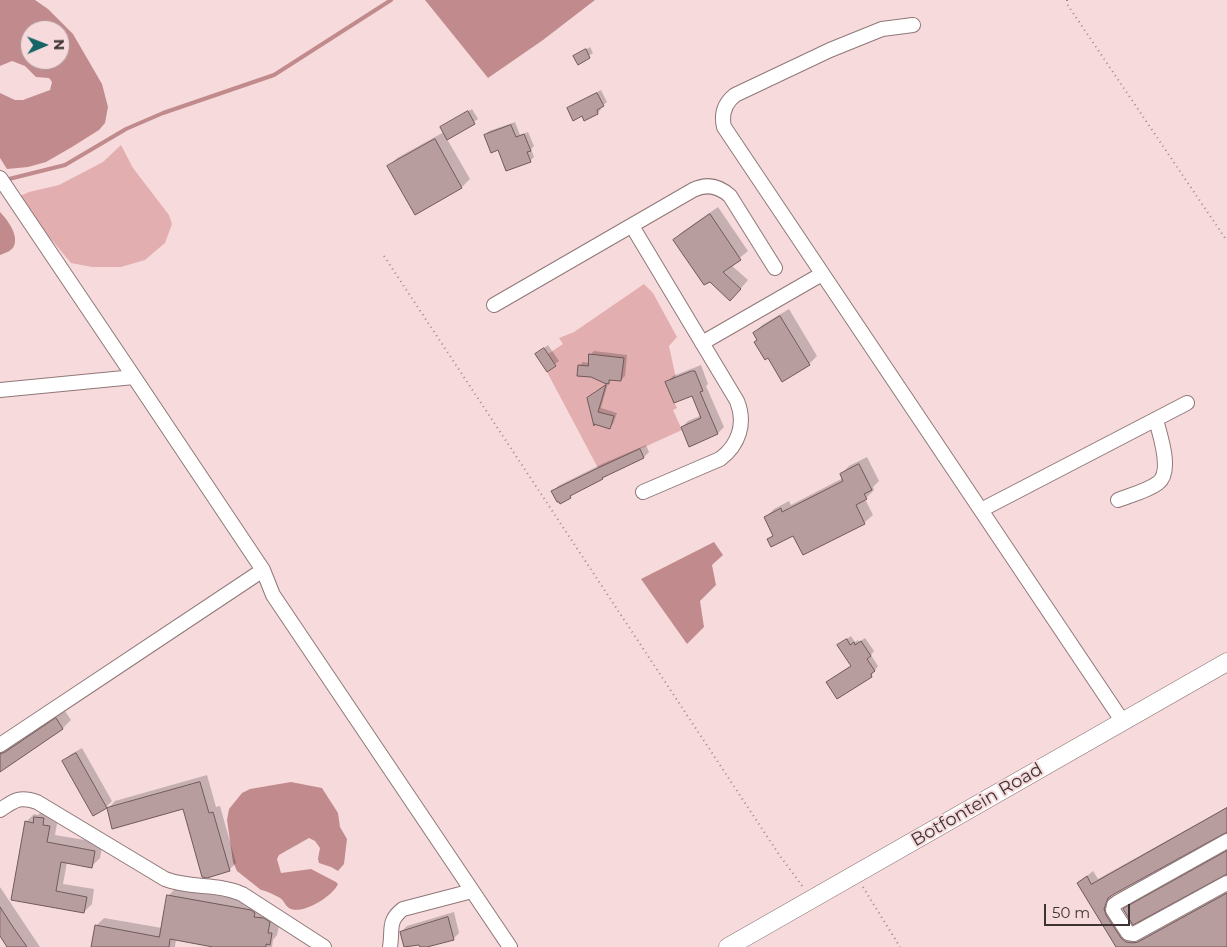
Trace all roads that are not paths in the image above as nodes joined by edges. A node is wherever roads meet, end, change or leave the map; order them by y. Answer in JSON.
{"nodes":[{"id":1,"x":913,"y":24,"type":"dead end"},
{"id":2,"x":0,"y":178,"type":"edge"},
{"id":3,"x":632,"y":226,"type":"junction"},
{"id":4,"x":775,"y":268,"type":"dead end"},
{"id":5,"x":822,"y":274,"type":"junction"},
{"id":6,"x":494,"y":305,"type":"dead end"},
{"id":7,"x":702,"y":343,"type":"junction"},
{"id":8,"x":134,"y":377,"type":"junction"},
{"id":9,"x":0,"y":390,"type":"edge"},
{"id":10,"x":1187,"y":403,"type":"dead end"},
{"id":11,"x":1156,"y":420,"type":"junction"},
{"id":12,"x":643,"y":492,"type":"dead end"},
{"id":13,"x":1118,"y":500,"type":"dead end"},
{"id":14,"x":981,"y":510,"type":"junction"},
{"id":15,"x":263,"y":570,"type":"junction"},
{"id":16,"x":1227,"y":662,"type":"edge"},
{"id":17,"x":1123,"y":722,"type":"junction"},
{"id":18,"x":0,"y":745,"type":"edge"},
{"id":19,"x":0,"y":810,"type":"edge"},
{"id":20,"x":1227,"y":841,"type":"edge"},
{"id":21,"x":1227,"y":883,"type":"edge"},
{"id":22,"x":472,"y":891,"type":"junction"},
{"id":23,"x":324,"y":947,"type":"edge"},
{"id":24,"x":390,"y":947,"type":"edge"},
{"id":25,"x":510,"y":947,"type":"edge"},
{"id":26,"x":728,"y":947,"type":"edge"}],
"edges":[{"from":1,"to":5,"type":"street"},
{"from":2,"to":8,"type":"street"},
{"from":3,"to":4,"type":"street"},
{"from":3,"to":6,"type":"street"},
{"from":3,"to":7,"type":"street"},
{"from":5,"to":7,"type":"street"},
{"from":5,"to":14,"type":"street"},
{"from":7,"to":12,"type":"street"},
{"from":8,"to":9,"type":"street"},
{"from":8,"to":15,"type":"street"},
{"from":10,"to":11,"type":"street"},
{"from":11,"to":13,"type":"street"},
{"from":11,"to":14,"type":"street"},
{"from":14,"to":17,"type":"street"},
{"from":15,"to":18,"type":"street"},
{"from":15,"to":22,"type":"street"},
{"from":16,"to":17,"type":"main road","name":"Botfontein Road"},
{"from":17,"to":26,"type":"main road","name":"Botfontein Road"},
{"from":19,"to":23,"type":"street"},
{"from":20,"to":21,"type":"street"},
{"from":22,"to":24,"type":"street"},
{"from":22,"to":25,"type":"street"}]}
